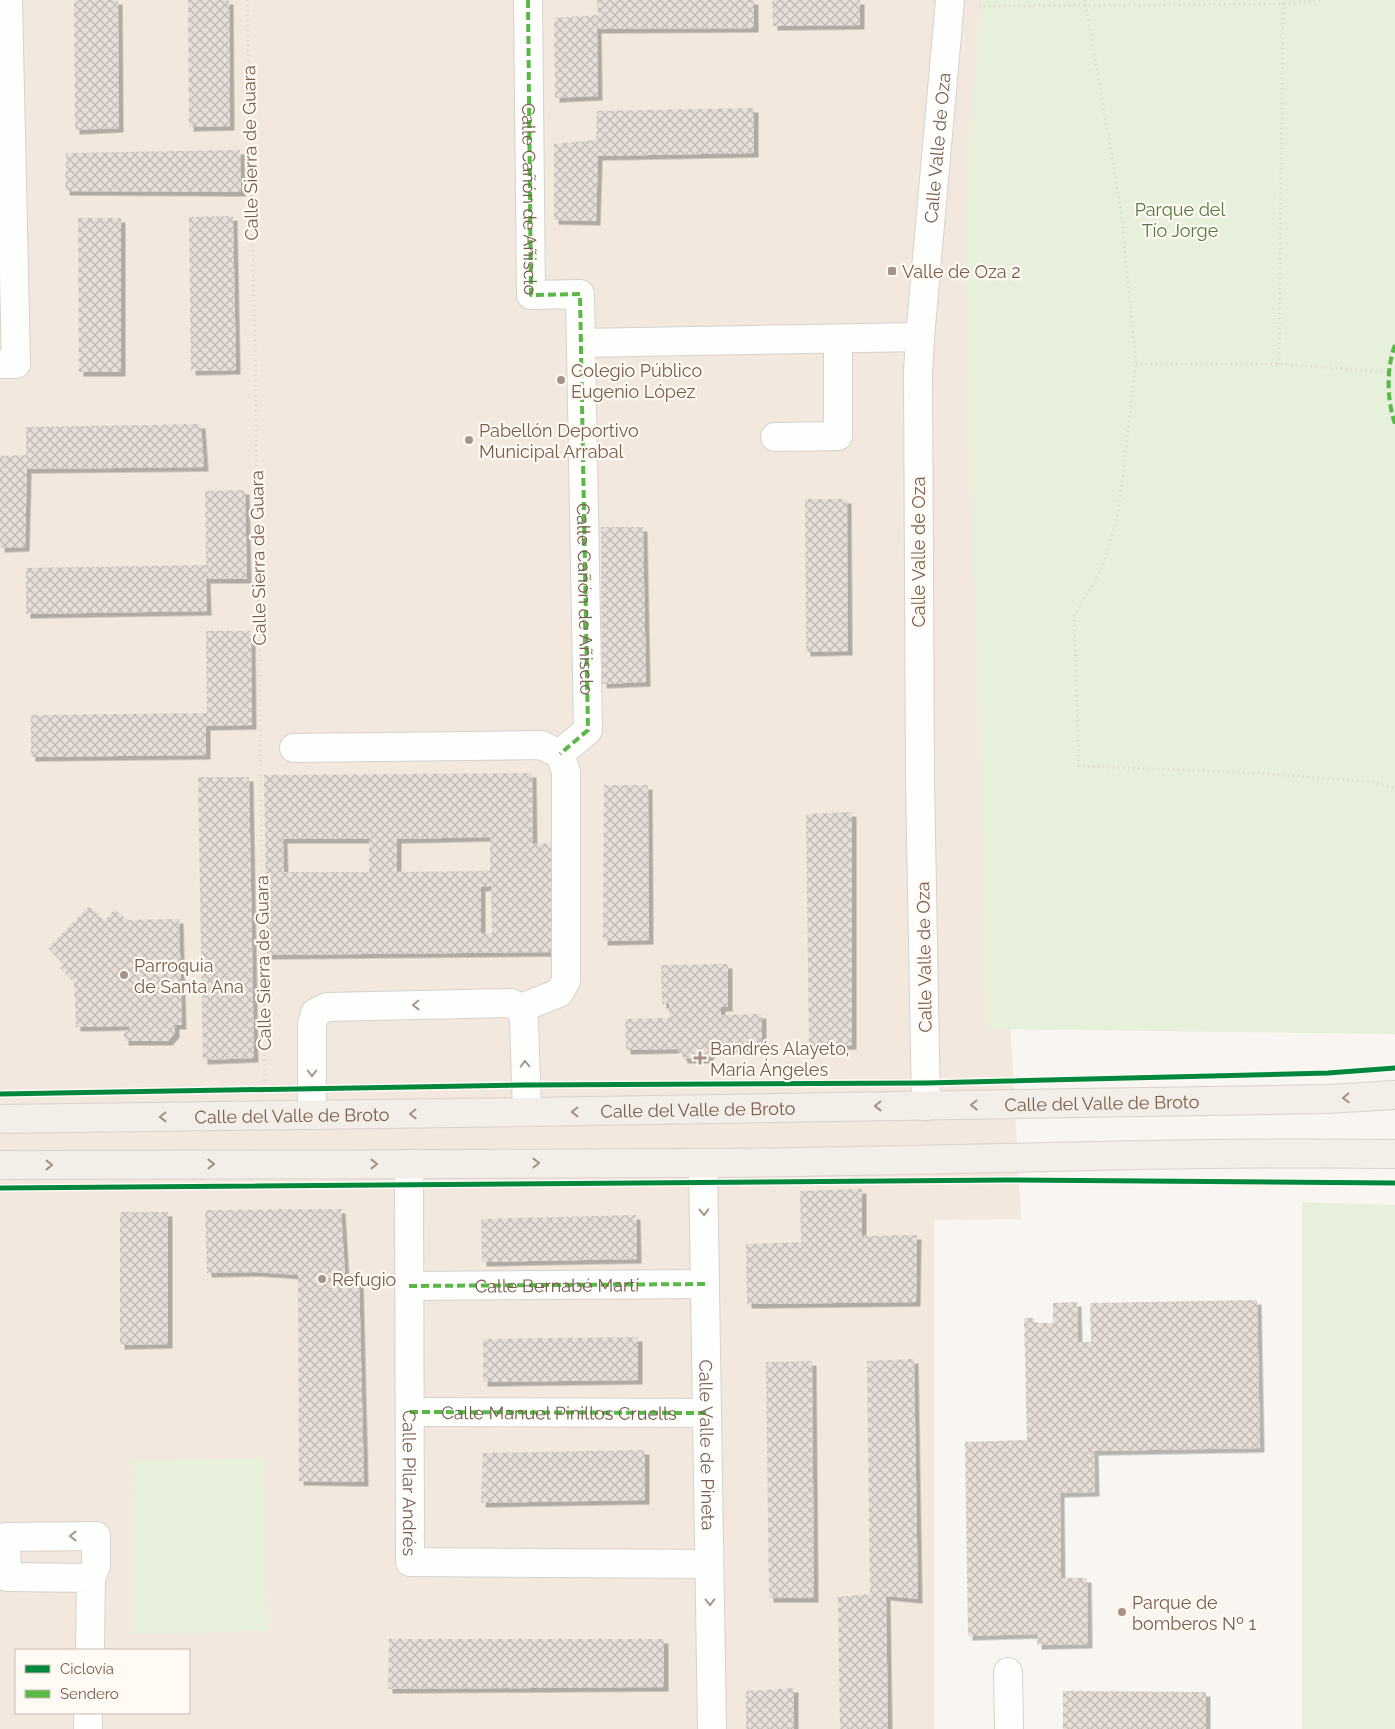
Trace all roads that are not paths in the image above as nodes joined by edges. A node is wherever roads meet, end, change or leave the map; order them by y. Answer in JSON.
{"nodes":[{"id":1,"x":8,"y":0,"type":"edge"},
{"id":2,"x":528,"y":0,"type":"edge"},
{"id":3,"x":949,"y":3,"type":"edge"},
{"id":4,"x":6,"y":166,"type":"edge"},
{"id":5,"x":920,"y":337,"type":"junction"},
{"id":6,"x":838,"y":339,"type":"junction"},
{"id":7,"x":581,"y":343,"type":"junction"},
{"id":8,"x":0,"y":364,"type":"edge"},
{"id":9,"x":775,"y":437,"type":"dead end"},
{"id":10,"x":294,"y":748,"type":"dead end"},
{"id":11,"x":560,"y":754,"type":"junction"},
{"id":12,"x":521,"y":1008,"type":"junction"},
{"id":13,"x":1395,"y":1095,"type":"edge"},
{"id":14,"x":926,"y":1106,"type":"junction"},
{"id":15,"x":527,"y":1112,"type":"junction"},
{"id":16,"x":312,"y":1115,"type":"junction"},
{"id":17,"x":0,"y":1119,"type":"edge"},
{"id":18,"x":1395,"y":1154,"type":"edge"},
{"id":19,"x":703,"y":1163,"type":"junction"},
{"id":20,"x":409,"y":1164,"type":"junction"},
{"id":21,"x":0,"y":1165,"type":"edge"},
{"id":22,"x":705,"y":1284,"type":"junction"},
{"id":23,"x":409,"y":1286,"type":"junction"},
{"id":24,"x":410,"y":1412,"type":"junction"},
{"id":25,"x":707,"y":1413,"type":"junction"},
{"id":26,"x":709,"y":1564,"type":"junction"},
{"id":27,"x":91,"y":1578,"type":"dead end"},
{"id":28,"x":90,"y":1649,"type":"edge"},
{"id":29,"x":1008,"y":1672,"type":"dead end"},
{"id":30,"x":88,"y":1714,"type":"edge"},
{"id":31,"x":88,"y":1729,"type":"edge"},
{"id":32,"x":712,"y":1729,"type":"edge"},
{"id":33,"x":1009,"y":1729,"type":"edge"}],
"edges":[{"from":1,"to":4,"type":"street"},
{"from":2,"to":7,"type":"street","name":"Calle Cañón de Añisclo"},
{"from":3,"to":5,"type":"street","name":"Calle Valle de Oza"},
{"from":4,"to":8,"type":"street"},
{"from":5,"to":6,"type":"street"},
{"from":5,"to":14,"type":"street","name":"Calle Valle de Oza"},
{"from":6,"to":7,"type":"street"},
{"from":6,"to":9,"type":"street"},
{"from":7,"to":11,"type":"street","name":"Calle Cañón de Añisclo"},
{"from":10,"to":11,"type":"street"},
{"from":11,"to":12,"type":"street"},
{"from":15,"to":12,"type":"street","one_way":true},
{"from":12,"to":16,"type":"street","one_way":true},
{"from":13,"to":14,"type":"main road","name":"Calle del Valle de Broto","one_way":true},
{"from":14,"to":15,"type":"main road","name":"Calle del Valle de Broto","one_way":true},
{"from":15,"to":16,"type":"main road","name":"Calle del Valle de Broto","one_way":true},
{"from":16,"to":17,"type":"main road","name":"Calle del Valle de Broto","one_way":true},
{"from":18,"to":19,"type":"main road"},
{"from":20,"to":19,"type":"main road","one_way":true},
{"from":19,"to":22,"type":"street","name":"Calle Valle de Pineta","one_way":true},
{"from":21,"to":20,"type":"main road","one_way":true},
{"from":20,"to":23,"type":"street","name":"Calle Pilar Andrés"},
{"from":22,"to":23,"type":"street","name":"Calle Bernabé Martí"},
{"from":22,"to":25,"type":"street","name":"Calle Valle de Pineta"},
{"from":23,"to":24,"type":"street","name":"Calle Pilar Andrés"},
{"from":24,"to":25,"type":"street","name":"Calle Manuel Pinillos Cruells"},
{"from":24,"to":26,"type":"street","name":"Calle Pilar Andrés"},
{"from":25,"to":26,"type":"street","name":"Calle Valle de Pineta"},
{"from":26,"to":32,"type":"street","name":"Calle Valle de Pineta","one_way":true},
{"from":27,"to":28,"type":"street"},
{"from":29,"to":33,"type":"street"},
{"from":30,"to":31,"type":"street"}]}
